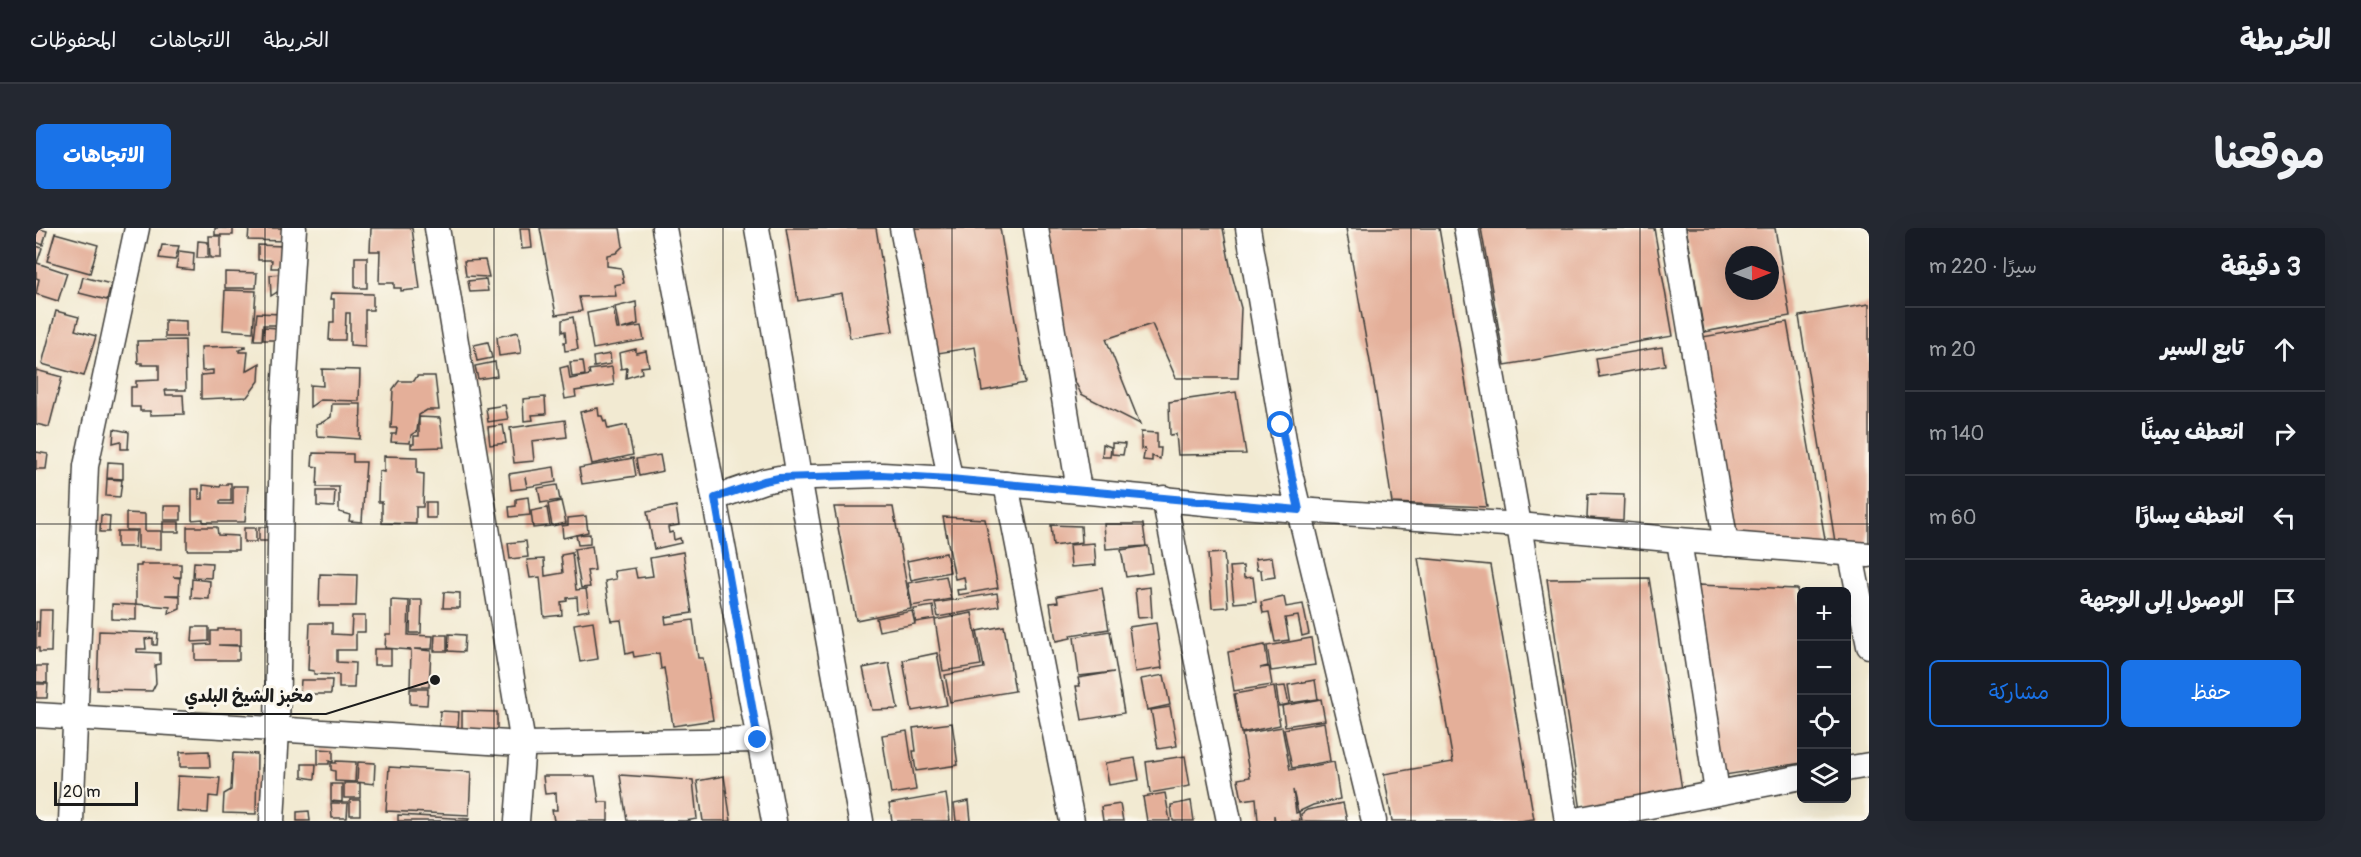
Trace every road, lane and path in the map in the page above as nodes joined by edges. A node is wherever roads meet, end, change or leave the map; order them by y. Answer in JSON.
{"nodes":[{"id":1,"x":137,"y":228,"type":"edge"},
{"id":2,"x":294,"y":228,"type":"edge"},
{"id":3,"x":437,"y":228,"type":"edge"},
{"id":4,"x":664,"y":228,"type":"edge"},
{"id":5,"x":757,"y":228,"type":"edge"},
{"id":6,"x":902,"y":228,"type":"edge"},
{"id":7,"x":1036,"y":228,"type":"edge"},
{"id":8,"x":1248,"y":228,"type":"edge"},
{"id":9,"x":1466,"y":228,"type":"edge"},
{"id":10,"x":1673,"y":228,"type":"edge"},
{"id":11,"x":799,"y":477,"type":"junction"},
{"id":12,"x":950,"y":479,"type":"junction"},
{"id":13,"x":1006,"y":484,"type":"junction"},
{"id":14,"x":1079,"y":490,"type":"junction"},
{"id":15,"x":715,"y":498,"type":"junction"},
{"id":16,"x":1164,"y":498,"type":"junction"},
{"id":17,"x":1299,"y":510,"type":"junction"},
{"id":18,"x":1519,"y":525,"type":"junction"},
{"id":19,"x":1679,"y":540,"type":"junction"},
{"id":20,"x":1726,"y":544,"type":"junction"},
{"id":21,"x":1860,"y":555,"type":"edge"},
{"id":22,"x":1869,"y":646,"type":"edge"},
{"id":23,"x":36,"y":715,"type":"edge"},
{"id":24,"x":76,"y":718,"type":"junction"},
{"id":25,"x":277,"y":730,"type":"junction"},
{"id":26,"x":758,"y":740,"type":"junction"},
{"id":27,"x":523,"y":744,"type":"junction"},
{"id":28,"x":1869,"y":765,"type":"edge"},
{"id":29,"x":1851,"y":768,"type":"edge"},
{"id":30,"x":1797,"y":778,"type":"edge"},
{"id":31,"x":1718,"y":792,"type":"junction"},
{"id":32,"x":71,"y":821,"type":"edge"},
{"id":33,"x":272,"y":821,"type":"edge"},
{"id":34,"x":517,"y":821,"type":"edge"},
{"id":35,"x":774,"y":821,"type":"edge"},
{"id":36,"x":861,"y":821,"type":"edge"},
{"id":37,"x":1072,"y":821,"type":"edge"},
{"id":38,"x":1229,"y":821,"type":"edge"},
{"id":39,"x":1374,"y":821,"type":"edge"},
{"id":40,"x":1569,"y":821,"type":"edge"}],
"edges":[{"from":1,"to":24,"type":"street"},
{"from":2,"to":25,"type":"street"},
{"from":3,"to":27,"type":"street"},
{"from":4,"to":15,"type":"street"},
{"from":5,"to":11,"type":"street"},
{"from":6,"to":12,"type":"street"},
{"from":7,"to":14,"type":"street"},
{"from":8,"to":17,"type":"street"},
{"from":9,"to":18,"type":"street"},
{"from":10,"to":20,"type":"street"},
{"from":11,"to":12,"type":"street"},
{"from":11,"to":15,"type":"street"},
{"from":11,"to":36,"type":"street"},
{"from":12,"to":13,"type":"street"},
{"from":13,"to":14,"type":"street"},
{"from":13,"to":37,"type":"street"},
{"from":14,"to":16,"type":"street"},
{"from":15,"to":26,"type":"street"},
{"from":16,"to":17,"type":"street"},
{"from":16,"to":38,"type":"street"},
{"from":17,"to":18,"type":"street"},
{"from":17,"to":39,"type":"street"},
{"from":18,"to":19,"type":"street"},
{"from":18,"to":40,"type":"street"},
{"from":19,"to":20,"type":"street"},
{"from":19,"to":31,"type":"street"},
{"from":20,"to":21,"type":"street"},
{"from":21,"to":22,"type":"street"},
{"from":23,"to":24,"type":"street"},
{"from":24,"to":25,"type":"street"},
{"from":24,"to":32,"type":"street"},
{"from":25,"to":27,"type":"street"},
{"from":25,"to":33,"type":"street"},
{"from":26,"to":27,"type":"street"},
{"from":26,"to":35,"type":"street"},
{"from":27,"to":34,"type":"street"},
{"from":28,"to":29,"type":"street"},
{"from":30,"to":31,"type":"street"},
{"from":31,"to":40,"type":"street"}]}
